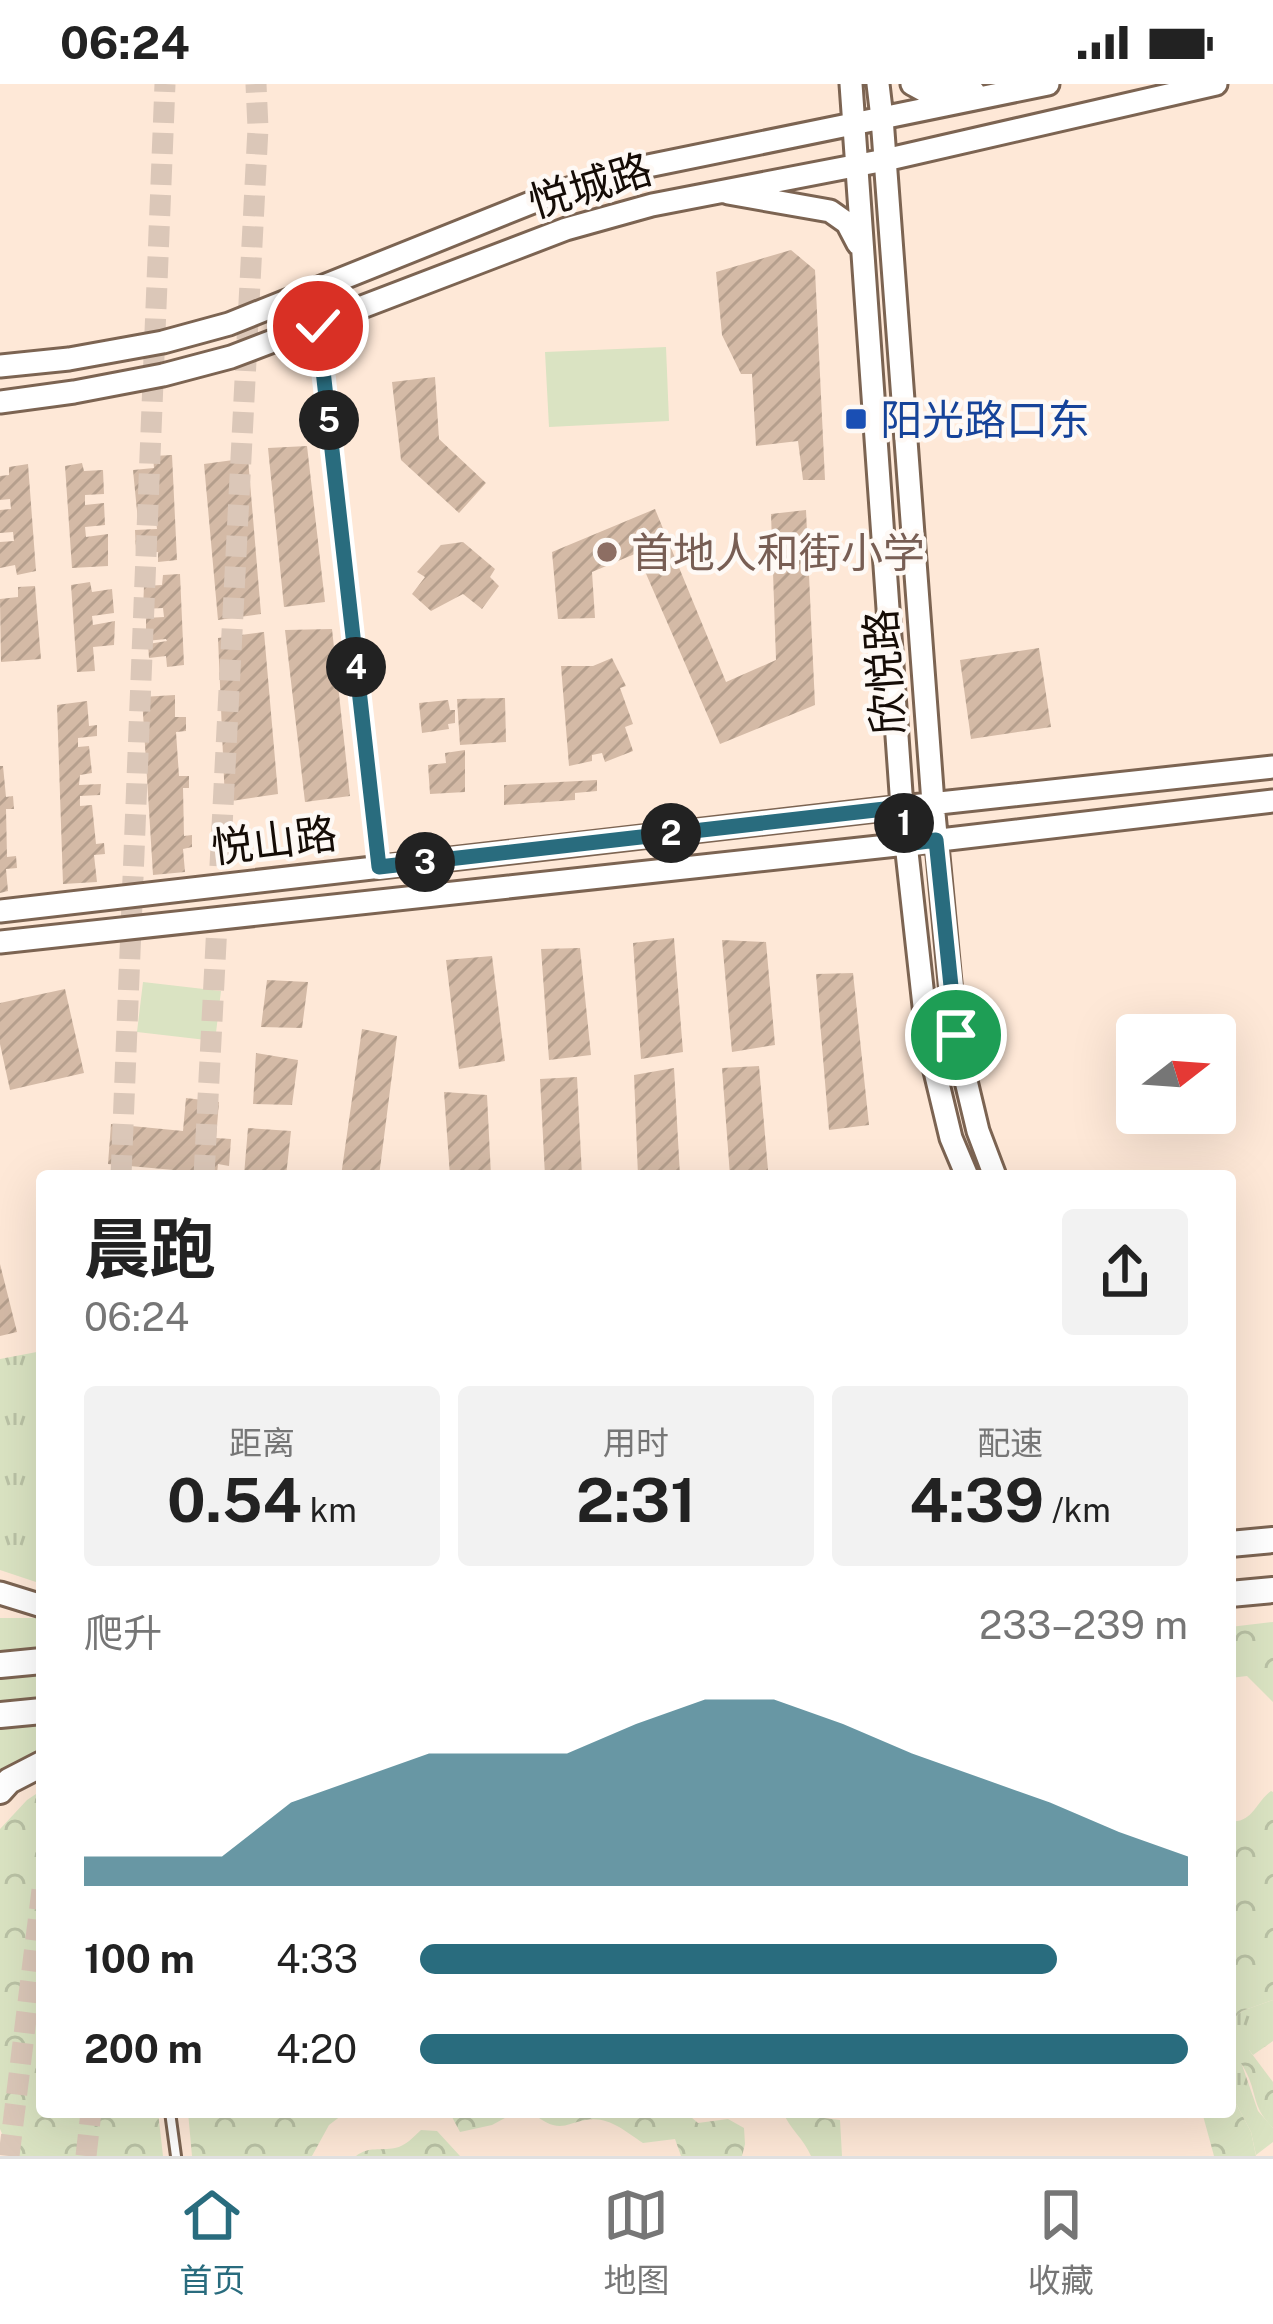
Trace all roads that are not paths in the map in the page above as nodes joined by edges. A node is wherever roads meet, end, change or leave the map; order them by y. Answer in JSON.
{"nodes":[{"id":1,"x":851,"y":84,"type":"edge"},
{"id":2,"x":878,"y":84,"type":"edge"},
{"id":3,"x":913,"y":84,"type":"edge"},
{"id":4,"x":1048,"y":84,"type":"edge"},
{"id":5,"x":1216,"y":84,"type":"edge"},
{"id":6,"x":1004,"y":94,"type":"junction"},
{"id":7,"x":882,"y":118,"type":"junction"},
{"id":8,"x":855,"y":124,"type":"junction"},
{"id":9,"x":885,"y":160,"type":"junction"},
{"id":10,"x":858,"y":164,"type":"junction"},
{"id":11,"x":715,"y":191,"type":"junction"},
{"id":12,"x":862,"y":253,"type":"junction"},
{"id":13,"x":318,"y":326,"type":"junction"},
{"id":14,"x":0,"y":366,"type":"edge"},
{"id":15,"x":0,"y":402,"type":"edge"},
{"id":16,"x":1273,"y":767,"type":"edge"},
{"id":17,"x":1273,"y":801,"type":"edge"},
{"id":18,"x":933,"y":803,"type":"junction"},
{"id":19,"x":902,"y":807,"type":"junction"},
{"id":20,"x":936,"y":840,"type":"junction"},
{"id":21,"x":906,"y":844,"type":"junction"},
{"id":22,"x":379,"y":867,"type":"junction"},
{"id":23,"x":0,"y":911,"type":"edge"},
{"id":24,"x":0,"y":942,"type":"edge"},
{"id":25,"x":964,"y":1170,"type":"edge"},
{"id":26,"x":993,"y":1170,"type":"edge"},
{"id":27,"x":1273,"y":1540,"type":"edge"},
{"id":28,"x":1236,"y":1543,"type":"edge"},
{"id":29,"x":1273,"y":1590,"type":"edge"},
{"id":30,"x":0,"y":1593,"type":"edge"},
{"id":31,"x":1236,"y":1593,"type":"edge"},
{"id":32,"x":36,"y":1604,"type":"edge"},
{"id":33,"x":36,"y":1662,"type":"edge"},
{"id":34,"x":0,"y":1666,"type":"edge"},
{"id":35,"x":36,"y":1712,"type":"edge"},
{"id":36,"x":0,"y":1715,"type":"edge"},
{"id":37,"x":36,"y":1767,"type":"edge"},
{"id":38,"x":0,"y":1791,"type":"edge"},
{"id":39,"x":171,"y":2118,"type":"edge"},
{"id":40,"x":176,"y":2156,"type":"edge"}],
"edges":[{"from":1,"to":8,"type":"main road","name":"欣悦路"},
{"from":2,"to":7,"type":"main road","name":"欣悦路"},
{"from":3,"to":6,"type":"main road"},
{"from":4,"to":6,"type":"main road","name":"悦城路"},
{"from":5,"to":9,"type":"main road","name":"悦城路"},
{"from":6,"to":7,"type":"main road","name":"悦城路"},
{"from":7,"to":8,"type":"main road","name":"悦城路"},
{"from":7,"to":9,"type":"main road","name":"欣悦路"},
{"from":8,"to":10,"type":"main road","name":"欣悦路"},
{"from":8,"to":14,"type":"main road","name":"悦城路"},
{"from":9,"to":10,"type":"main road","name":"悦城路"},
{"from":9,"to":18,"type":"main road","name":"欣悦路"},
{"from":10,"to":11,"type":"main road","name":"悦城路"},
{"from":10,"to":12,"type":"main road","name":"欣悦路"},
{"from":11,"to":12,"type":"main road"},
{"from":11,"to":13,"type":"main road","name":"悦城路"},
{"from":12,"to":19,"type":"main road","name":"欣悦路"},
{"from":13,"to":15,"type":"main road","name":"悦城路"},
{"from":13,"to":22,"type":"street"},
{"from":16,"to":18,"type":"main road","name":"悦山路"},
{"from":17,"to":20,"type":"main road","name":"悦山路"},
{"from":18,"to":19,"type":"main road","name":"悦山路"},
{"from":18,"to":20,"type":"main road","name":"欣悦路"},
{"from":19,"to":21,"type":"main road","name":"欣悦路"},
{"from":19,"to":22,"type":"main road","name":"悦山路"},
{"from":20,"to":21,"type":"main road","name":"悦山路"},
{"from":20,"to":26,"type":"main road","name":"欣悦路"},
{"from":21,"to":24,"type":"main road","name":"悦山路"},
{"from":21,"to":25,"type":"main road","name":"欣悦路"},
{"from":22,"to":23,"type":"main road","name":"悦山路"},
{"from":27,"to":28,"type":"highway"},
{"from":29,"to":31,"type":"highway"},
{"from":30,"to":32,"type":"main road"},
{"from":33,"to":34,"type":"highway"},
{"from":35,"to":36,"type":"highway"},
{"from":37,"to":38,"type":"highway"},
{"from":39,"to":40,"type":"lane"}]}
